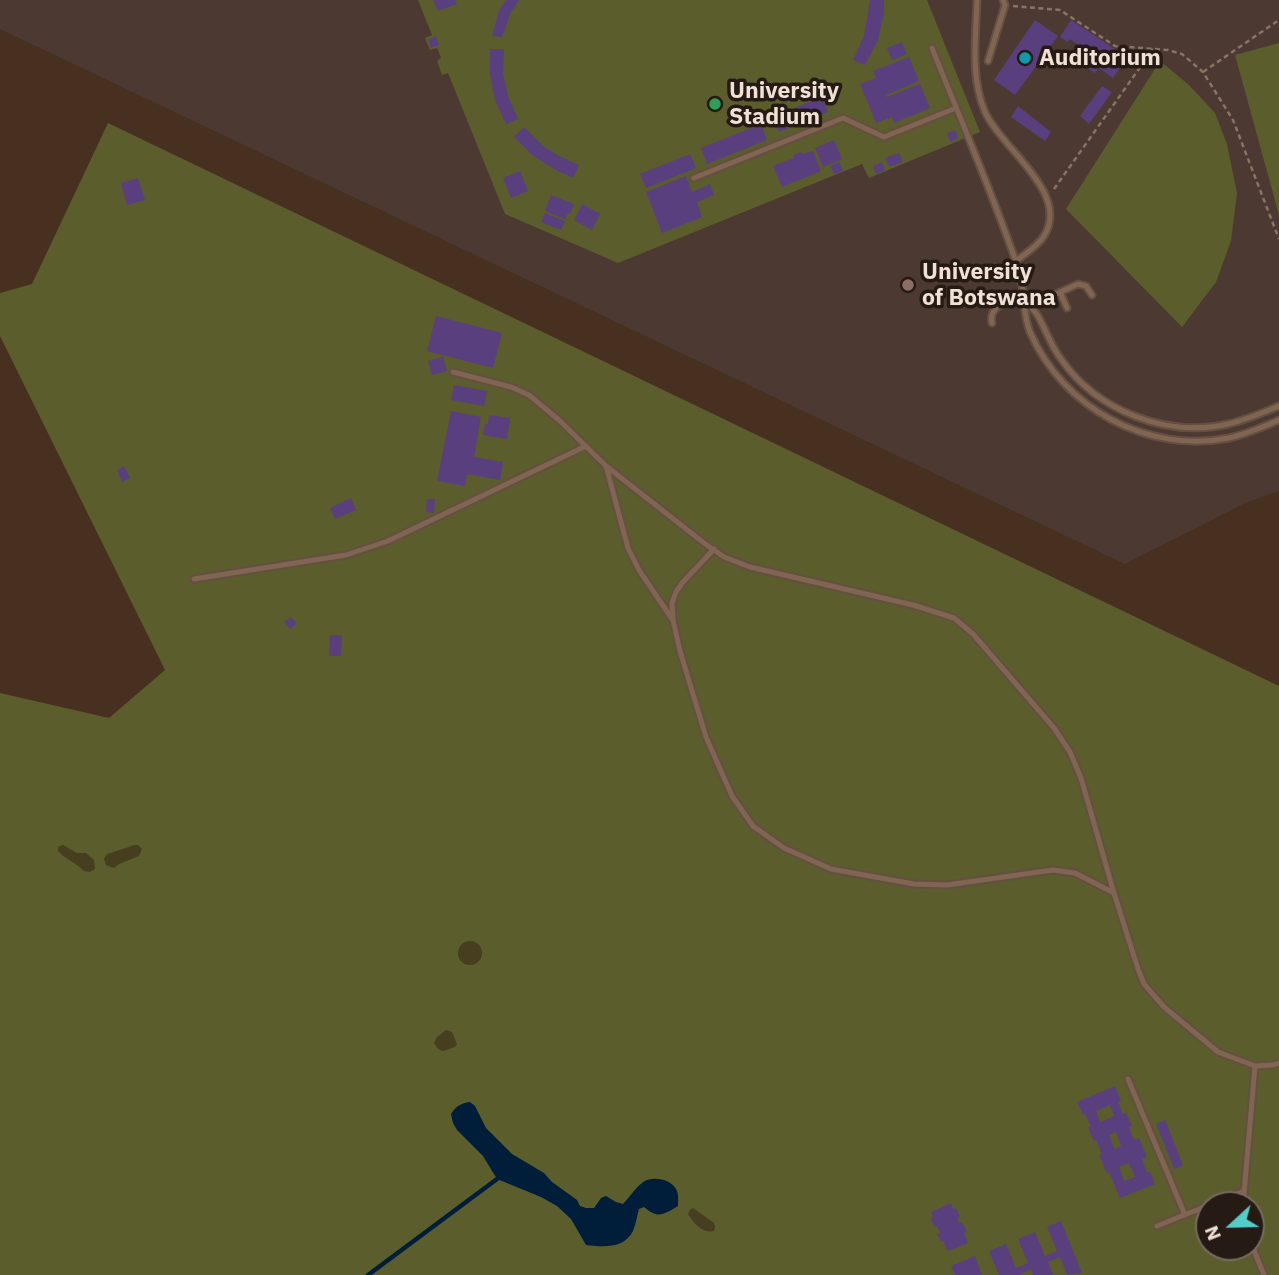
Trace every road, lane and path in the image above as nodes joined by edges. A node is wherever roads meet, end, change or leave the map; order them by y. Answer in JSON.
{"nodes":[{"id":1,"x":977,"y":0,"type":"edge"},
{"id":2,"x":1004,"y":2,"type":"edge"},
{"id":3,"x":1279,"y":20,"type":"edge"},
{"id":4,"x":932,"y":48,"type":"dead end"},
{"id":5,"x":1153,"y":49,"type":"junction"},
{"id":6,"x":988,"y":61,"type":"dead end"},
{"id":7,"x":1203,"y":72,"type":"junction"},
{"id":8,"x":956,"y":108,"type":"junction"},
{"id":9,"x":694,"y":178,"type":"dead end"},
{"id":10,"x":1047,"y":199,"type":"junction"},
{"id":11,"x":1279,"y":239,"type":"edge"},
{"id":12,"x":1016,"y":261,"type":"junction"},
{"id":13,"x":1060,"y":292,"type":"junction"},
{"id":14,"x":1092,"y":295,"type":"dead end"},
{"id":15,"x":1024,"y":296,"type":"junction"},
{"id":16,"x":1030,"y":306,"type":"junction"},
{"id":17,"x":1067,"y":308,"type":"dead end"},
{"id":18,"x":992,"y":323,"type":"dead end"},
{"id":19,"x":453,"y":372,"type":"dead end"},
{"id":20,"x":1279,"y":406,"type":"edge"},
{"id":21,"x":1279,"y":420,"type":"edge"},
{"id":22,"x":586,"y":446,"type":"junction"},
{"id":23,"x":606,"y":466,"type":"junction"},
{"id":24,"x":714,"y":549,"type":"junction"},
{"id":25,"x":194,"y":579,"type":"dead end"},
{"id":26,"x":673,"y":620,"type":"junction"},
{"id":27,"x":1114,"y":893,"type":"junction"},
{"id":28,"x":1279,"y":1063,"type":"edge"},
{"id":29,"x":1255,"y":1066,"type":"junction"},
{"id":30,"x":1128,"y":1079,"type":"dead end"},
{"id":31,"x":1244,"y":1191,"type":"edge"},
{"id":32,"x":1195,"y":1211,"type":"edge"},
{"id":33,"x":1185,"y":1215,"type":"junction"},
{"id":34,"x":1157,"y":1226,"type":"dead end"}],
"edges":[{"from":1,"to":10,"type":"lane"},
{"from":2,"to":5,"type":"path"},
{"from":2,"to":6,"type":"lane"},
{"from":3,"to":7,"type":"path"},
{"from":4,"to":8,"type":"lane"},
{"from":5,"to":7,"type":"path"},
{"from":5,"to":10,"type":"path"},
{"from":7,"to":11,"type":"path"},
{"from":8,"to":9,"type":"lane"},
{"from":8,"to":12,"type":"lane"},
{"from":10,"to":12,"type":"lane"},
{"from":12,"to":15,"type":"lane"},
{"from":13,"to":14,"type":"lane"},
{"from":13,"to":16,"type":"lane"},
{"from":13,"to":17,"type":"lane"},
{"from":15,"to":16,"type":"lane"},
{"from":15,"to":18,"type":"lane"},
{"from":15,"to":21,"type":"lane"},
{"from":16,"to":20,"type":"lane"},
{"from":19,"to":22,"type":"lane"},
{"from":22,"to":23,"type":"lane"},
{"from":22,"to":25,"type":"lane"},
{"from":23,"to":24,"type":"lane"},
{"from":23,"to":26,"type":"lane"},
{"from":24,"to":26,"type":"lane"},
{"from":24,"to":27,"type":"lane"},
{"from":26,"to":27,"type":"lane"},
{"from":27,"to":29,"type":"lane"},
{"from":28,"to":29,"type":"lane"},
{"from":29,"to":31,"type":"lane"},
{"from":30,"to":33,"type":"lane"},
{"from":32,"to":33,"type":"lane"},
{"from":33,"to":34,"type":"lane"}]}
